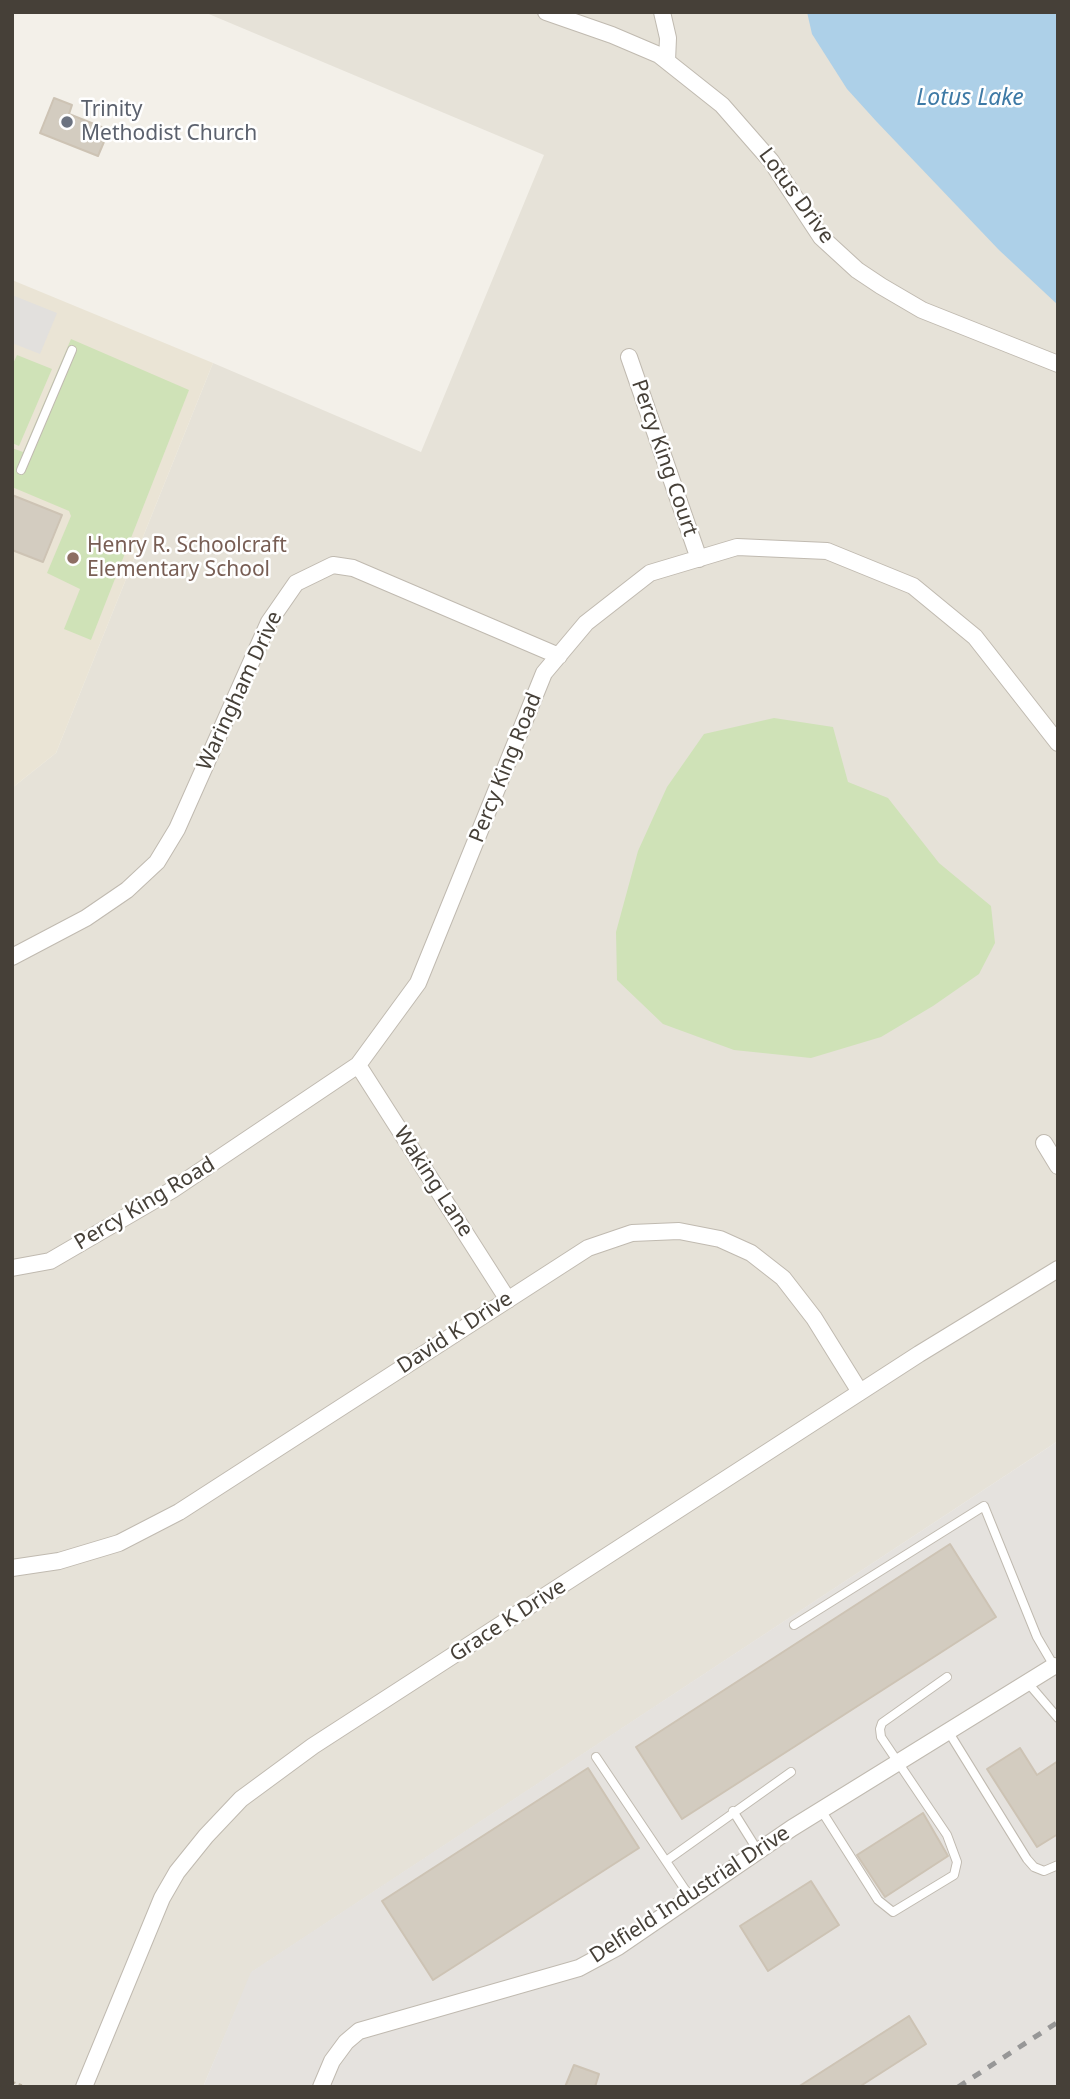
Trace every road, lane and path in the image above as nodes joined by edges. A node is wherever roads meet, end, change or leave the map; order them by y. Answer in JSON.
{"nodes":[{"id":1,"x":546,"y":12,"type":"edge"},
{"id":2,"x":662,"y":12,"type":"edge"},
{"id":3,"x":667,"y":61,"type":"junction"},
{"id":4,"x":72,"y":350,"type":"dead end"},
{"id":5,"x":629,"y":357,"type":"dead end"},
{"id":6,"x":1058,"y":364,"type":"edge"},
{"id":7,"x":21,"y":470,"type":"dead end"},
{"id":8,"x":698,"y":559,"type":"junction"},
{"id":9,"x":559,"y":656,"type":"junction"},
{"id":10,"x":1055,"y":734,"type":"edge"},
{"id":11,"x":12,"y":957,"type":"edge"},
{"id":12,"x":358,"y":1065,"type":"junction"},
{"id":13,"x":1044,"y":1143,"type":"dead end"},
{"id":14,"x":1058,"y":1166,"type":"edge"},
{"id":15,"x":12,"y":1268,"type":"edge"},
{"id":16,"x":1058,"y":1269,"type":"edge"},
{"id":17,"x":508,"y":1300,"type":"junction"},
{"id":18,"x":860,"y":1392,"type":"junction"},
{"id":19,"x":12,"y":1568,"type":"edge"},
{"id":20,"x":794,"y":1625,"type":"dead end"},
{"id":21,"x":1054,"y":1666,"type":"joint"},
{"id":22,"x":947,"y":1677,"type":"dead end"},
{"id":23,"x":1028,"y":1683,"type":"junction"},
{"id":24,"x":1058,"y":1718,"type":"edge"},
{"id":25,"x":948,"y":1731,"type":"junction"},
{"id":26,"x":596,"y":1757,"type":"dead end"},
{"id":27,"x":897,"y":1763,"type":"junction"},
{"id":28,"x":791,"y":1772,"type":"dead end"},
{"id":29,"x":821,"y":1810,"type":"junction"},
{"id":30,"x":733,"y":1811,"type":"junction"},
{"id":31,"x":758,"y":1851,"type":"junction"},
{"id":32,"x":666,"y":1861,"type":"junction"},
{"id":33,"x":1058,"y":1865,"type":"edge"},
{"id":34,"x":690,"y":1897,"type":"junction"},
{"id":35,"x":12,"y":2082,"type":"edge"},
{"id":36,"x":26,"y":2087,"type":"edge"},
{"id":37,"x":84,"y":2087,"type":"edge"},
{"id":38,"x":321,"y":2087,"type":"edge"}],
"edges":[{"from":1,"to":3,"type":"street","name":"Lotus Drive"},
{"from":2,"to":3,"type":"street"},
{"from":3,"to":6,"type":"street","name":"Lotus Drive"},
{"from":4,"to":7,"type":"lane"},
{"from":5,"to":8,"type":"street","name":"Percy King Court"},
{"from":8,"to":9,"type":"street","name":"Percy King Road"},
{"from":8,"to":10,"type":"street","name":"Percy King Road"},
{"from":9,"to":11,"type":"street","name":"Waringham Drive"},
{"from":9,"to":12,"type":"street","name":"Percy King Road"},
{"from":12,"to":15,"type":"street","name":"Percy King Road"},
{"from":12,"to":17,"type":"street","name":"Waking Lane"},
{"from":13,"to":14,"type":"street"},
{"from":16,"to":18,"type":"street","name":"Grace K Drive"},
{"from":17,"to":18,"type":"street","name":"David K Drive"},
{"from":17,"to":19,"type":"street","name":"David K Drive"},
{"from":18,"to":37,"type":"street","name":"Grace K Drive"},
{"from":20,"to":21,"type":"lane"},
{"from":21,"to":23,"type":"street","name":"Delfield Industrial Drive"},
{"from":22,"to":27,"type":"lane"},
{"from":23,"to":24,"type":"lane"},
{"from":23,"to":25,"type":"street","name":"Delfield Industrial Drive"},
{"from":25,"to":27,"type":"street","name":"Delfield Industrial Drive"},
{"from":25,"to":33,"type":"lane"},
{"from":26,"to":32,"type":"lane"},
{"from":27,"to":29,"type":"street","name":"Delfield Industrial Drive"},
{"from":27,"to":29,"type":"lane"},
{"from":28,"to":30,"type":"lane"},
{"from":29,"to":31,"type":"street","name":"Delfield Industrial Drive"},
{"from":30,"to":31,"type":"lane"},
{"from":30,"to":32,"type":"lane"},
{"from":31,"to":34,"type":"street","name":"Delfield Industrial Drive"},
{"from":32,"to":34,"type":"lane"},
{"from":34,"to":38,"type":"street","name":"Delfield Industrial Drive"},
{"from":35,"to":36,"type":"path"}]}
